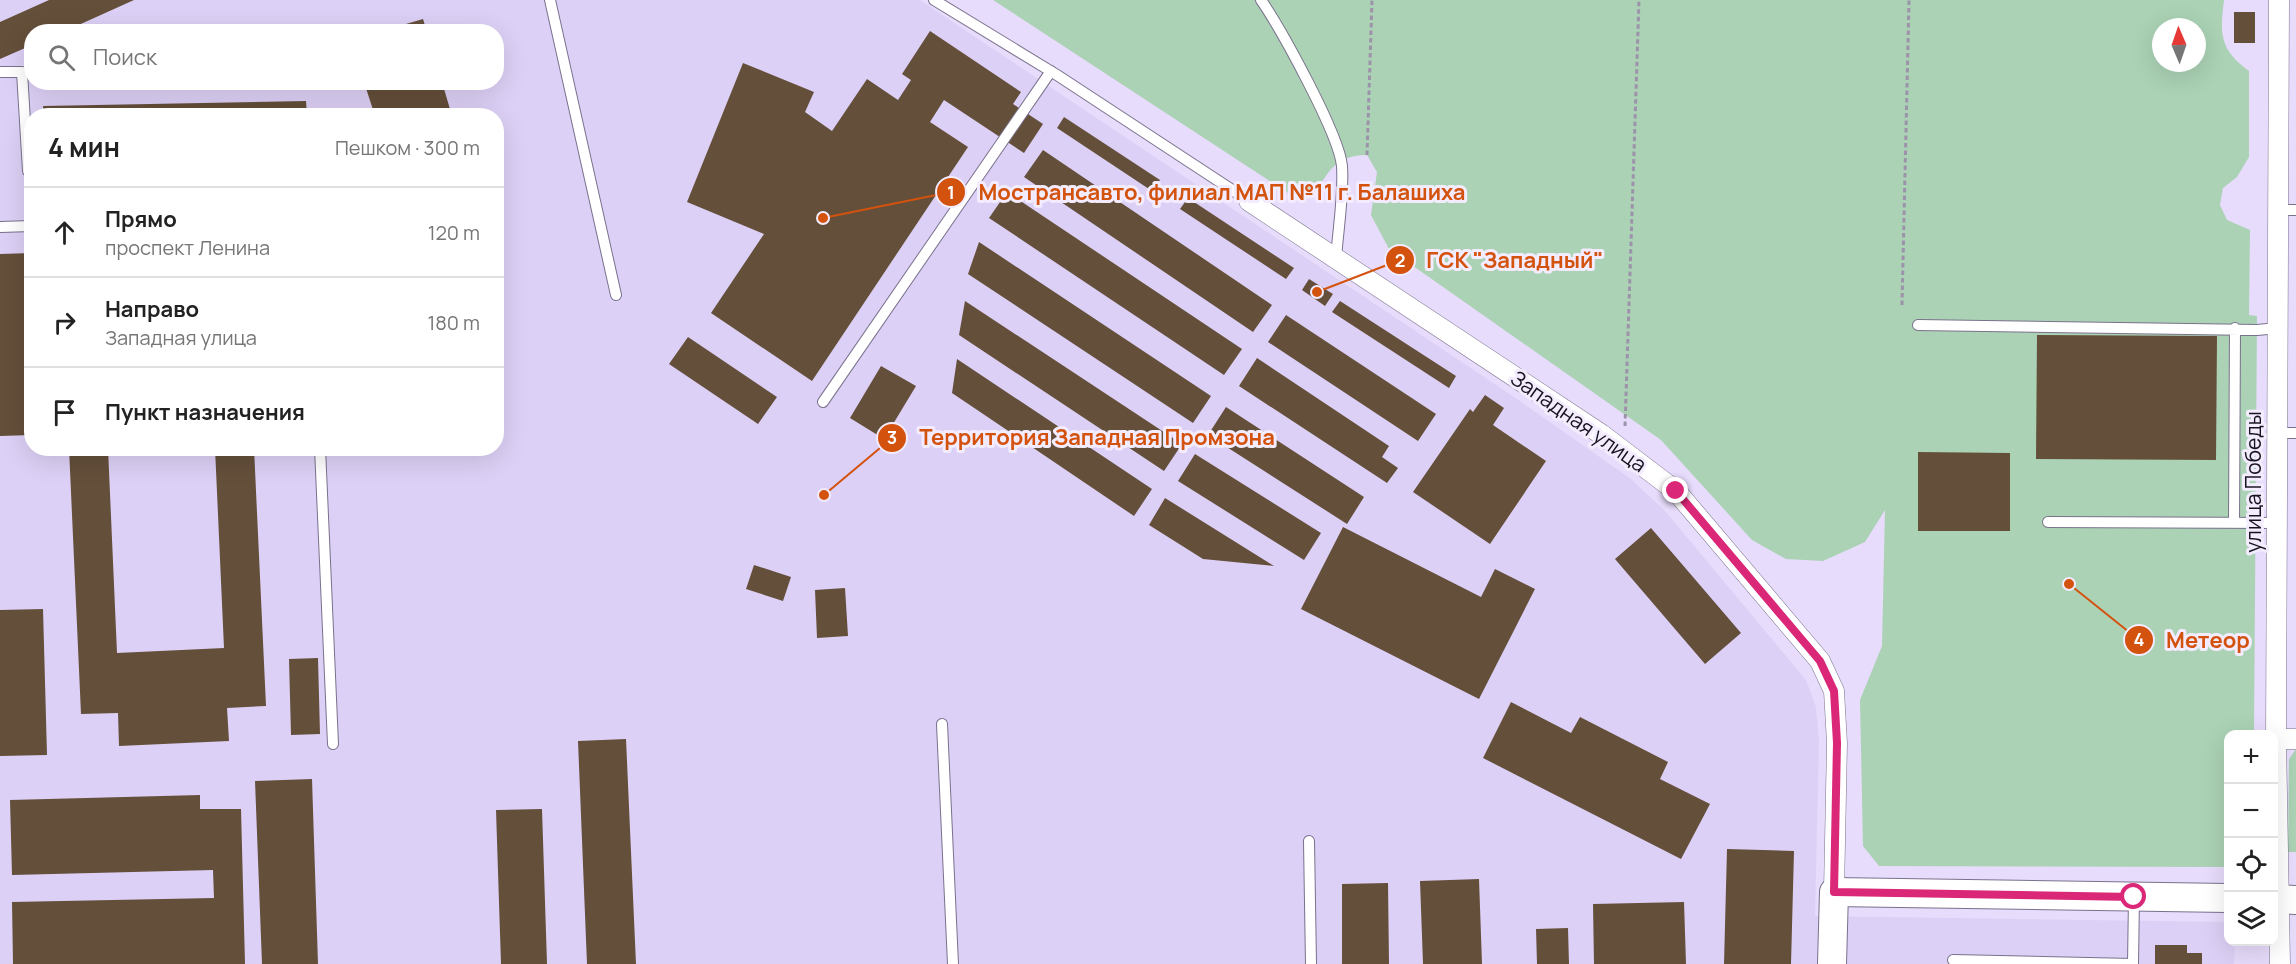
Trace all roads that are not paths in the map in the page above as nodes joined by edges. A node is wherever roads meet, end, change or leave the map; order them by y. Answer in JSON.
{"nodes":[{"id":1,"x":550,"y":0,"type":"edge"},
{"id":2,"x":934,"y":0,"type":"edge"},
{"id":3,"x":1261,"y":0,"type":"edge"},
{"id":4,"x":2279,"y":0,"type":"edge"},
{"id":5,"x":2287,"y":34,"type":"edge"},
{"id":6,"x":1051,"y":71,"type":"junction"},
{"id":7,"x":0,"y":72,"type":"edge"},
{"id":8,"x":24,"y":108,"type":"edge"},
{"id":9,"x":1249,"y":201,"type":"joint"},
{"id":10,"x":2287,"y":210,"type":"edge"},
{"id":11,"x":0,"y":226,"type":"edge"},
{"id":12,"x":24,"y":226,"type":"edge"},
{"id":13,"x":1336,"y":259,"type":"junction"},
{"id":14,"x":616,"y":295,"type":"dead end"},
{"id":15,"x":1918,"y":325,"type":"dead end"},
{"id":16,"x":2235,"y":328,"type":"junction"},
{"id":17,"x":2278,"y":328,"type":"junction"},
{"id":18,"x":823,"y":402,"type":"dead end"},
{"id":19,"x":2287,"y":433,"type":"edge"},
{"id":20,"x":320,"y":456,"type":"edge"},
{"id":21,"x":2048,"y":522,"type":"dead end"},
{"id":22,"x":2234,"y":523,"type":"junction"},
{"id":23,"x":2277,"y":523,"type":"junction"},
{"id":24,"x":942,"y":724,"type":"dead end"},
{"id":25,"x":2286,"y":739,"type":"edge"},
{"id":26,"x":333,"y":744,"type":"dead end"},
{"id":27,"x":1309,"y":841,"type":"dead end"},
{"id":28,"x":1834,"y":892,"type":"junction"},
{"id":29,"x":2134,"y":897,"type":"junction"},
{"id":30,"x":2224,"y":898,"type":"edge"},
{"id":31,"x":2283,"y":899,"type":"edge"},
{"id":32,"x":1953,"y":960,"type":"dead end"},
{"id":33,"x":953,"y":964,"type":"edge"},
{"id":34,"x":1311,"y":964,"type":"edge"},
{"id":35,"x":1832,"y":964,"type":"edge"},
{"id":36,"x":2133,"y":964,"type":"edge"},
{"id":37,"x":2280,"y":964,"type":"edge"}],
"edges":[{"from":1,"to":14,"type":"lane"},
{"from":2,"to":6,"type":"lane"},
{"from":3,"to":13,"type":"lane"},
{"from":4,"to":5,"type":"street","name":"улица Победы"},
{"from":5,"to":10,"type":"street","name":"улица Победы"},
{"from":6,"to":9,"type":"lane"},
{"from":6,"to":18,"type":"lane"},
{"from":7,"to":8,"type":"lane"},
{"from":9,"to":13,"type":"street","name":"Западная улица"},
{"from":10,"to":17,"type":"street","name":"улица Победы"},
{"from":11,"to":12,"type":"lane"},
{"from":13,"to":28,"type":"street","name":"Западная улица"},
{"from":15,"to":16,"type":"lane"},
{"from":16,"to":17,"type":"lane"},
{"from":16,"to":22,"type":"lane"},
{"from":17,"to":19,"type":"street","name":"улица Победы"},
{"from":19,"to":23,"type":"street","name":"улица Победы"},
{"from":20,"to":26,"type":"lane"},
{"from":21,"to":22,"type":"lane"},
{"from":22,"to":23,"type":"lane"},
{"from":23,"to":25,"type":"street","name":"улица Победы"},
{"from":24,"to":33,"type":"lane"},
{"from":25,"to":31,"type":"street","name":"улица Победы"},
{"from":27,"to":34,"type":"lane"},
{"from":28,"to":29,"type":"street"},
{"from":28,"to":35,"type":"street","name":"Западная улица"},
{"from":29,"to":30,"type":"street"},
{"from":29,"to":36,"type":"lane"},
{"from":31,"to":37,"type":"street","name":"улица Победы"},
{"from":32,"to":36,"type":"lane"}]}
